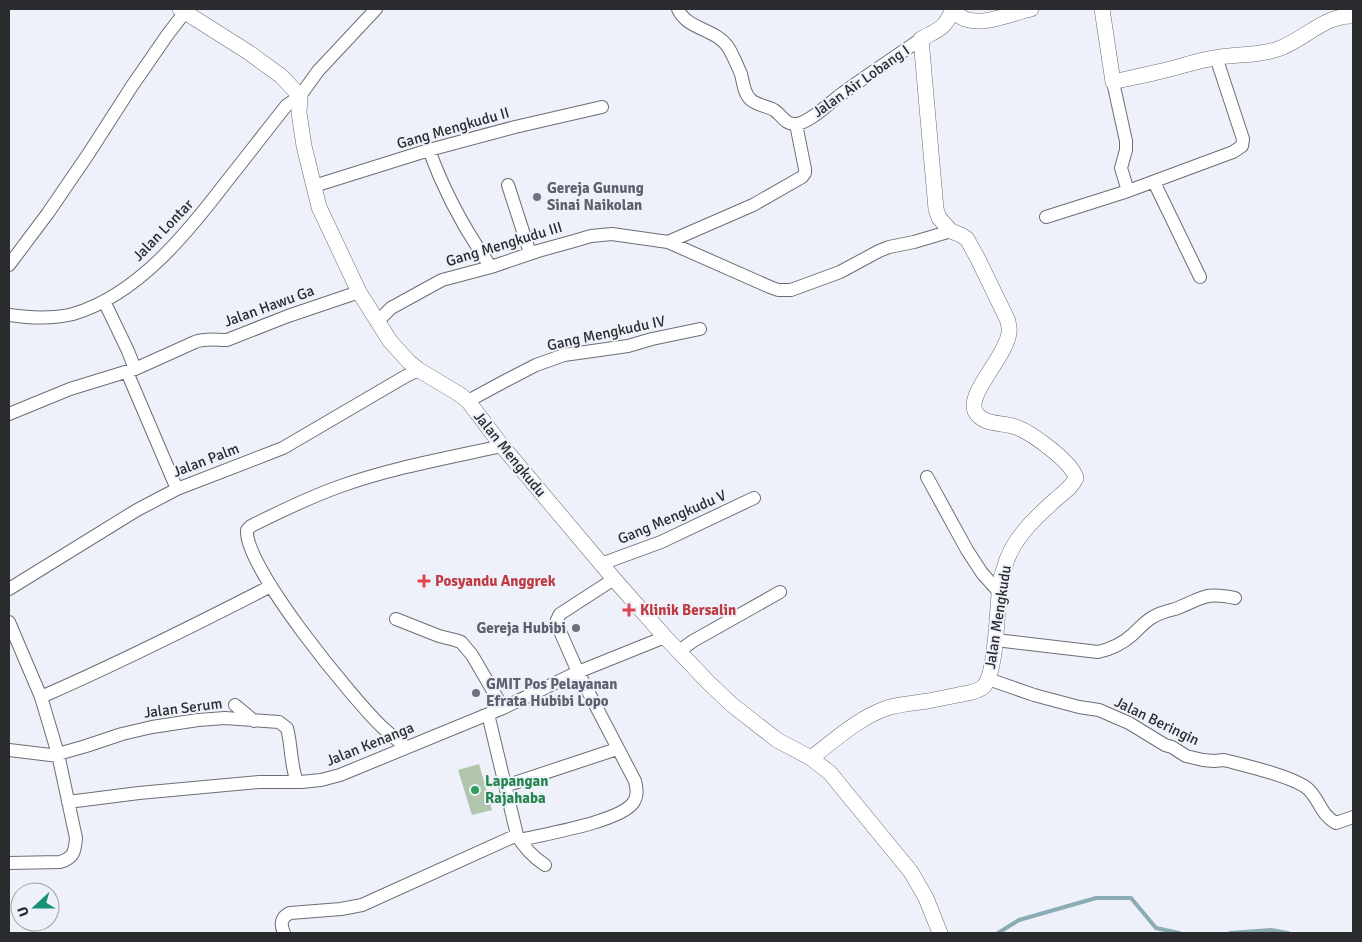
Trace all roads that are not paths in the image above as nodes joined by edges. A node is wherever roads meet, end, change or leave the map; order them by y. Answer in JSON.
{"nodes":[{"id":1,"x":376,"y":9,"type":"edge"},
{"id":2,"x":678,"y":9,"type":"edge"},
{"id":3,"x":1031,"y":9,"type":"edge"},
{"id":4,"x":1102,"y":9,"type":"edge"},
{"id":5,"x":183,"y":10,"type":"edge"},
{"id":6,"x":951,"y":10,"type":"edge"},
{"id":7,"x":1353,"y":16,"type":"edge"},
{"id":8,"x":922,"y":39,"type":"junction"},
{"id":9,"x":1216,"y":57,"type":"junction"},
{"id":10,"x":1113,"y":82,"type":"junction"},
{"id":11,"x":300,"y":96,"type":"junction"},
{"id":12,"x":602,"y":107,"type":"dead end"},
{"id":13,"x":796,"y":124,"type":"junction"},
{"id":14,"x":429,"y":150,"type":"junction"},
{"id":15,"x":1154,"y":182,"type":"junction"},
{"id":16,"x":508,"y":185,"type":"dead end"},
{"id":17,"x":314,"y":186,"type":"junction"},
{"id":18,"x":1128,"y":191,"type":"junction"},
{"id":19,"x":1046,"y":216,"type":"dead end"},
{"id":20,"x":951,"y":231,"type":"junction"},
{"id":21,"x":668,"y":242,"type":"junction"},
{"id":22,"x":530,"y":253,"type":"junction"},
{"id":23,"x":9,"y":265,"type":"edge"},
{"id":24,"x":491,"y":267,"type":"junction"},
{"id":25,"x":1200,"y":277,"type":"dead end"},
{"id":26,"x":359,"y":292,"type":"junction"},
{"id":27,"x":104,"y":301,"type":"junction"},
{"id":28,"x":9,"y":315,"type":"edge"},
{"id":29,"x":377,"y":322,"type":"junction"},
{"id":30,"x":700,"y":329,"type":"dead end"},
{"id":31,"x":131,"y":370,"type":"junction"},
{"id":32,"x":419,"y":370,"type":"junction"},
{"id":33,"x":468,"y":402,"type":"junction"},
{"id":34,"x":9,"y":414,"type":"edge"},
{"id":35,"x":502,"y":446,"type":"junction"},
{"id":36,"x":928,"y":477,"type":"dead end"},
{"id":37,"x":177,"y":489,"type":"junction"},
{"id":38,"x":754,"y":498,"type":"dead end"},
{"id":39,"x":602,"y":564,"type":"junction"},
{"id":40,"x":614,"y":579,"type":"junction"},
{"id":41,"x":271,"y":586,"type":"junction"},
{"id":42,"x":9,"y":588,"type":"edge"},
{"id":43,"x":780,"y":592,"type":"dead end"},
{"id":44,"x":999,"y":592,"type":"junction"},
{"id":45,"x":1235,"y":598,"type":"dead end"},
{"id":46,"x":396,"y":619,"type":"dead end"},
{"id":47,"x":9,"y":622,"type":"edge"},
{"id":48,"x":666,"y":637,"type":"junction"},
{"id":49,"x":12,"y":640,"type":"edge"},
{"id":50,"x":996,"y":640,"type":"junction"},
{"id":51,"x":679,"y":651,"type":"junction"},
{"id":52,"x":578,"y":672,"type":"junction"},
{"id":53,"x":988,"y":679,"type":"junction"},
{"id":54,"x":41,"y":696,"type":"junction"},
{"id":55,"x":235,"y":705,"type":"dead end"},
{"id":56,"x":503,"y":708,"type":"junction"},
{"id":57,"x":488,"y":714,"type":"junction"},
{"id":58,"x":254,"y":721,"type":"junction"},
{"id":59,"x":406,"y":747,"type":"junction"},
{"id":60,"x":618,"y":749,"type":"junction"},
{"id":61,"x":9,"y":750,"type":"edge"},
{"id":62,"x":58,"y":755,"type":"junction"},
{"id":63,"x":811,"y":758,"type":"junction"},
{"id":64,"x":296,"y":782,"type":"junction"},
{"id":65,"x":505,"y":786,"type":"junction"},
{"id":66,"x":68,"y":802,"type":"junction"},
{"id":67,"x":1353,"y":817,"type":"edge"},
{"id":68,"x":518,"y":838,"type":"junction"},
{"id":69,"x":9,"y":863,"type":"edge"},
{"id":70,"x":545,"y":865,"type":"dead end"},
{"id":71,"x":284,"y":933,"type":"edge"},
{"id":72,"x":940,"y":933,"type":"edge"}],
"edges":[{"from":1,"to":11,"type":"street","name":"Jalan Lontar"},
{"from":2,"to":13,"type":"street","name":"Jalan Air Lobang I"},
{"from":3,"to":6,"type":"street","name":"Jalan Air Lobang I"},
{"from":4,"to":10,"type":"street"},
{"from":5,"to":11,"type":"street"},
{"from":5,"to":23,"type":"street"},
{"from":6,"to":8,"type":"street","name":"Jalan Air Lobang I"},
{"from":7,"to":9,"type":"street"},
{"from":8,"to":13,"type":"street","name":"Jalan Air Lobang I"},
{"from":8,"to":20,"type":"street","name":"Jalan Air Lobang I"},
{"from":9,"to":10,"type":"street"},
{"from":9,"to":15,"type":"street"},
{"from":10,"to":18,"type":"street"},
{"from":11,"to":17,"type":"street","name":"Jalan Mengkudu"},
{"from":11,"to":27,"type":"street","name":"Jalan Lontar"},
{"from":12,"to":14,"type":"street","name":"Gang Mengkudu II"},
{"from":13,"to":21,"type":"street"},
{"from":14,"to":17,"type":"street","name":"Gang Mengkudu II"},
{"from":14,"to":24,"type":"street"},
{"from":15,"to":18,"type":"street"},
{"from":15,"to":25,"type":"street"},
{"from":16,"to":22,"type":"street"},
{"from":17,"to":26,"type":"street","name":"Jalan Mengkudu"},
{"from":18,"to":19,"type":"street"},
{"from":20,"to":21,"type":"street","name":"Gang Mengkudu III"},
{"from":20,"to":44,"type":"street","name":"Jalan Mengkudu"},
{"from":21,"to":22,"type":"street","name":"Gang Mengkudu III"},
{"from":22,"to":24,"type":"street","name":"Gang Mengkudu III"},
{"from":24,"to":29,"type":"street","name":"Gang Mengkudu III"},
{"from":26,"to":29,"type":"street","name":"Jalan Mengkudu"},
{"from":26,"to":31,"type":"street","name":"Jalan Hawu Ga"},
{"from":27,"to":28,"type":"street","name":"Jalan Lontar"},
{"from":27,"to":31,"type":"street"},
{"from":29,"to":32,"type":"street","name":"Jalan Mengkudu"},
{"from":30,"to":33,"type":"street","name":"Gang Mengkudu IV"},
{"from":31,"to":34,"type":"street","name":"Jalan Hawu Ga"},
{"from":31,"to":37,"type":"street"},
{"from":32,"to":33,"type":"street","name":"Jalan Mengkudu"},
{"from":32,"to":37,"type":"street","name":"Jalan Palm"},
{"from":33,"to":35,"type":"street","name":"Jalan Mengkudu"},
{"from":35,"to":39,"type":"street","name":"Jalan Mengkudu"},
{"from":35,"to":41,"type":"street"},
{"from":36,"to":44,"type":"street"},
{"from":37,"to":42,"type":"street","name":"Jalan Palm"},
{"from":38,"to":39,"type":"street","name":"Gang Mengkudu V"},
{"from":39,"to":40,"type":"street","name":"Jalan Mengkudu"},
{"from":40,"to":48,"type":"street","name":"Jalan Mengkudu"},
{"from":40,"to":52,"type":"street"},
{"from":41,"to":54,"type":"street"},
{"from":41,"to":59,"type":"street"},
{"from":43,"to":51,"type":"street"},
{"from":44,"to":50,"type":"street","name":"Jalan Mengkudu"},
{"from":45,"to":50,"type":"street"},
{"from":46,"to":56,"type":"street"},
{"from":47,"to":49,"type":"street"},
{"from":48,"to":51,"type":"street","name":"Jalan Mengkudu"},
{"from":48,"to":52,"type":"street","name":"Jalan Kenanga"},
{"from":49,"to":54,"type":"street"},
{"from":50,"to":53,"type":"street","name":"Jalan Mengkudu"},
{"from":51,"to":63,"type":"street","name":"Jalan Mengkudu"},
{"from":52,"to":56,"type":"street","name":"Jalan Kenanga"},
{"from":52,"to":60,"type":"street"},
{"from":53,"to":63,"type":"street","name":"Jalan Mengkudu"},
{"from":53,"to":67,"type":"street","name":"Jalan Beringin"},
{"from":54,"to":62,"type":"street"},
{"from":55,"to":58,"type":"street"},
{"from":56,"to":57,"type":"street","name":"Jalan Kenanga"},
{"from":57,"to":59,"type":"street","name":"Jalan Kenanga"},
{"from":57,"to":65,"type":"street"},
{"from":58,"to":62,"type":"street","name":"Jalan Serum"},
{"from":58,"to":64,"type":"street","name":"Jalan Serum"},
{"from":59,"to":64,"type":"street","name":"Jalan Kenanga"},
{"from":60,"to":65,"type":"street"},
{"from":60,"to":68,"type":"street"},
{"from":61,"to":62,"type":"street"},
{"from":62,"to":66,"type":"street"},
{"from":63,"to":72,"type":"street","name":"Jalan Mengkudu"},
{"from":64,"to":66,"type":"street","name":"Jalan Kenanga"},
{"from":65,"to":68,"type":"street"},
{"from":66,"to":69,"type":"street"},
{"from":68,"to":70,"type":"street"},
{"from":68,"to":71,"type":"street"}]}
